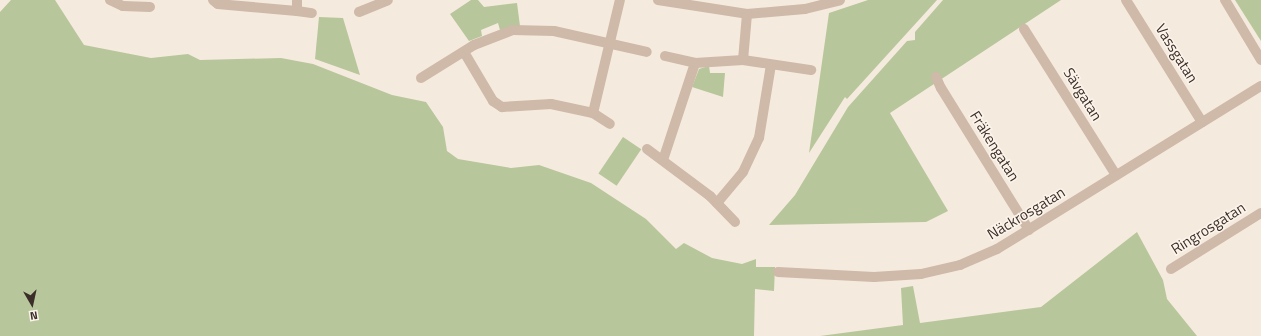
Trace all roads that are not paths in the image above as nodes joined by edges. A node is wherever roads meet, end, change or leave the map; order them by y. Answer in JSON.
{"nodes":[{"id":1,"x":110,"y":0,"type":"edge"},
{"id":2,"x":213,"y":0,"type":"edge"},
{"id":3,"x":297,"y":0,"type":"edge"},
{"id":4,"x":388,"y":0,"type":"edge"},
{"id":5,"x":620,"y":0,"type":"edge"},
{"id":6,"x":658,"y":0,"type":"edge"},
{"id":7,"x":1126,"y":0,"type":"edge"},
{"id":8,"x":1225,"y":0,"type":"edge"},
{"id":9,"x":834,"y":1,"type":"edge"},
{"id":10,"x":685,"y":2,"type":"edge"},
{"id":11,"x":150,"y":7,"type":"dead end"},
{"id":12,"x":297,"y":11,"type":"junction"},
{"id":13,"x":359,"y":12,"type":"dead end"},
{"id":14,"x":312,"y":13,"type":"dead end"},
{"id":15,"x":747,"y":14,"type":"junction"},
{"id":16,"x":1024,"y":29,"type":"dead end"},
{"id":17,"x":609,"y":43,"type":"junction"},
{"id":18,"x":464,"y":52,"type":"junction"},
{"id":19,"x":647,"y":52,"type":"dead end"},
{"id":20,"x":665,"y":56,"type":"dead end"},
{"id":21,"x":743,"y":60,"type":"junction"},
{"id":22,"x":1261,"y":60,"type":"edge"},
{"id":23,"x":695,"y":62,"type":"junction"},
{"id":24,"x":771,"y":65,"type":"junction"},
{"id":25,"x":811,"y":70,"type":"dead end"},
{"id":26,"x":936,"y":77,"type":"dead end"},
{"id":27,"x":421,"y":78,"type":"dead end"},
{"id":28,"x":1261,"y":86,"type":"edge"},
{"id":29,"x":593,"y":113,"type":"junction"},
{"id":30,"x":1202,"y":122,"type":"junction"},
{"id":31,"x":610,"y":124,"type":"dead end"},
{"id":32,"x":647,"y":149,"type":"dead end"},
{"id":33,"x":663,"y":160,"type":"junction"},
{"id":34,"x":1116,"y":175,"type":"junction"},
{"id":35,"x":717,"y":203,"type":"junction"},
{"id":36,"x":1261,"y":213,"type":"edge"},
{"id":37,"x":735,"y":222,"type":"dead end"},
{"id":38,"x":1029,"y":230,"type":"junction"},
{"id":39,"x":1171,"y":269,"type":"dead end"},
{"id":40,"x":778,"y":272,"type":"dead end"}],
"edges":[{"from":1,"to":11,"type":"street"},
{"from":2,"to":12,"type":"street"},
{"from":3,"to":12,"type":"street"},
{"from":4,"to":13,"type":"street"},
{"from":5,"to":17,"type":"street"},
{"from":6,"to":10,"type":"street"},
{"from":7,"to":30,"type":"street","name":"Vassgatan"},
{"from":8,"to":22,"type":"street"},
{"from":9,"to":15,"type":"street"},
{"from":10,"to":15,"type":"street"},
{"from":12,"to":14,"type":"street"},
{"from":15,"to":21,"type":"street"},
{"from":16,"to":34,"type":"street","name":"Sävgatan"},
{"from":17,"to":18,"type":"street"},
{"from":17,"to":19,"type":"street"},
{"from":17,"to":29,"type":"street"},
{"from":18,"to":27,"type":"street"},
{"from":18,"to":29,"type":"street"},
{"from":20,"to":23,"type":"street"},
{"from":21,"to":23,"type":"street"},
{"from":21,"to":24,"type":"street"},
{"from":23,"to":33,"type":"street"},
{"from":24,"to":25,"type":"street"},
{"from":24,"to":35,"type":"street"},
{"from":26,"to":38,"type":"street","name":"Fräkengatan"},
{"from":28,"to":30,"type":"street","name":"Näckrosgatan"},
{"from":29,"to":31,"type":"street"},
{"from":30,"to":34,"type":"street","name":"Näckrosgatan"},
{"from":32,"to":33,"type":"street"},
{"from":33,"to":35,"type":"street"},
{"from":34,"to":38,"type":"street","name":"Näckrosgatan"},
{"from":35,"to":37,"type":"street"},
{"from":36,"to":39,"type":"street","name":"Ringrosgatan"},
{"from":38,"to":40,"type":"street","name":"Näckrosgatan"}]}
